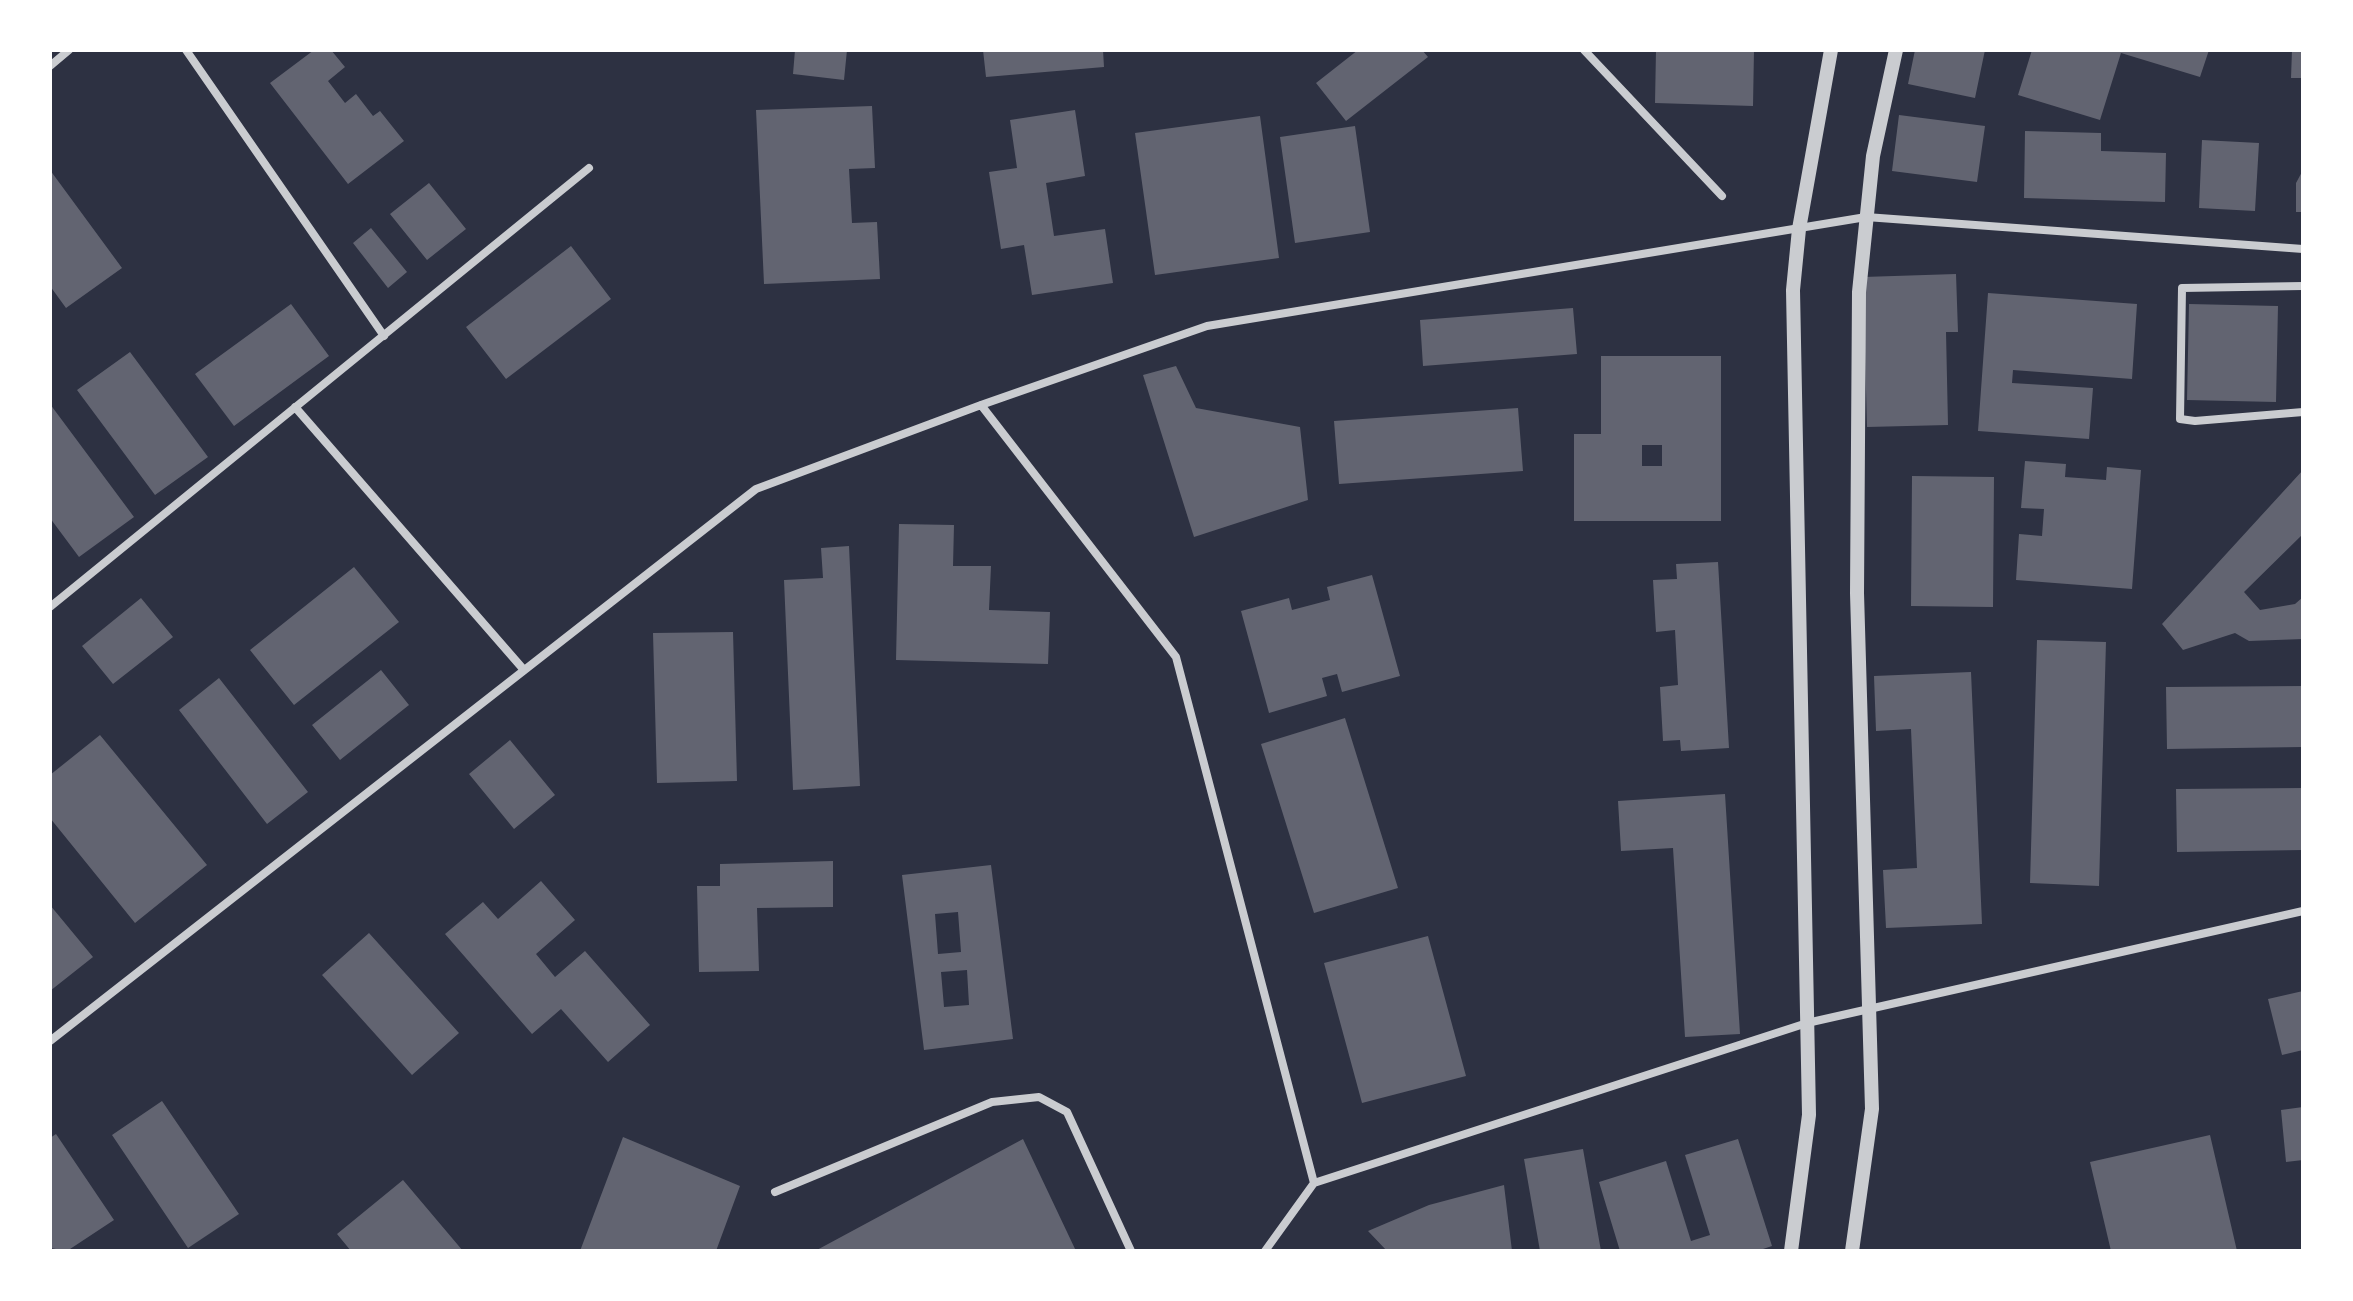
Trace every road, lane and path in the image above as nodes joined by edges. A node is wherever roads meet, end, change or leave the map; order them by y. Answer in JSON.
{"nodes":[{"id":1,"x":69,"y":50,"type":"edge"},
{"id":2,"x":186,"y":50,"type":"edge"},
{"id":3,"x":1584,"y":50,"type":"edge"},
{"id":4,"x":1831,"y":50,"type":"edge"},
{"id":5,"x":1896,"y":50,"type":"edge"},
{"id":6,"x":50,"y":66,"type":"edge"},
{"id":7,"x":589,"y":168,"type":"dead end"},
{"id":8,"x":1722,"y":196,"type":"dead end"},
{"id":9,"x":1866,"y":217,"type":"junction"},
{"id":10,"x":1799,"y":229,"type":"junction"},
{"id":11,"x":2303,"y":249,"type":"edge"},
{"id":12,"x":2303,"y":286,"type":"edge"},
{"id":13,"x":384,"y":336,"type":"junction"},
{"id":14,"x":981,"y":405,"type":"junction"},
{"id":15,"x":295,"y":407,"type":"junction"},
{"id":16,"x":2303,"y":412,"type":"edge"},
{"id":17,"x":50,"y":607,"type":"edge"},
{"id":18,"x":524,"y":670,"type":"junction"},
{"id":19,"x":2303,"y":911,"type":"edge"},
{"id":20,"x":1869,"y":1006,"type":"junction"},
{"id":21,"x":1807,"y":1023,"type":"junction"},
{"id":22,"x":50,"y":1041,"type":"edge"},
{"id":23,"x":1314,"y":1183,"type":"junction"},
{"id":24,"x":775,"y":1192,"type":"dead end"},
{"id":25,"x":1131,"y":1251,"type":"edge"},
{"id":26,"x":1265,"y":1251,"type":"edge"},
{"id":27,"x":1791,"y":1251,"type":"edge"},
{"id":28,"x":1852,"y":1251,"type":"edge"}],
"edges":[{"from":1,"to":6,"type":"street"},
{"from":2,"to":13,"type":"street"},
{"from":3,"to":8,"type":"street"},
{"from":4,"to":10,"type":"street"},
{"from":5,"to":9,"type":"street"},
{"from":7,"to":13,"type":"street"},
{"from":9,"to":10,"type":"street"},
{"from":9,"to":11,"type":"street"},
{"from":9,"to":20,"type":"street"},
{"from":10,"to":14,"type":"street"},
{"from":10,"to":21,"type":"street"},
{"from":12,"to":16,"type":"street"},
{"from":13,"to":15,"type":"street"},
{"from":14,"to":18,"type":"street"},
{"from":14,"to":23,"type":"street"},
{"from":15,"to":17,"type":"street"},
{"from":15,"to":18,"type":"street"},
{"from":18,"to":22,"type":"street"},
{"from":19,"to":20,"type":"street"},
{"from":20,"to":21,"type":"street"},
{"from":20,"to":28,"type":"street"},
{"from":21,"to":23,"type":"street"},
{"from":21,"to":27,"type":"street"},
{"from":23,"to":26,"type":"street"},
{"from":24,"to":25,"type":"street"}]}
